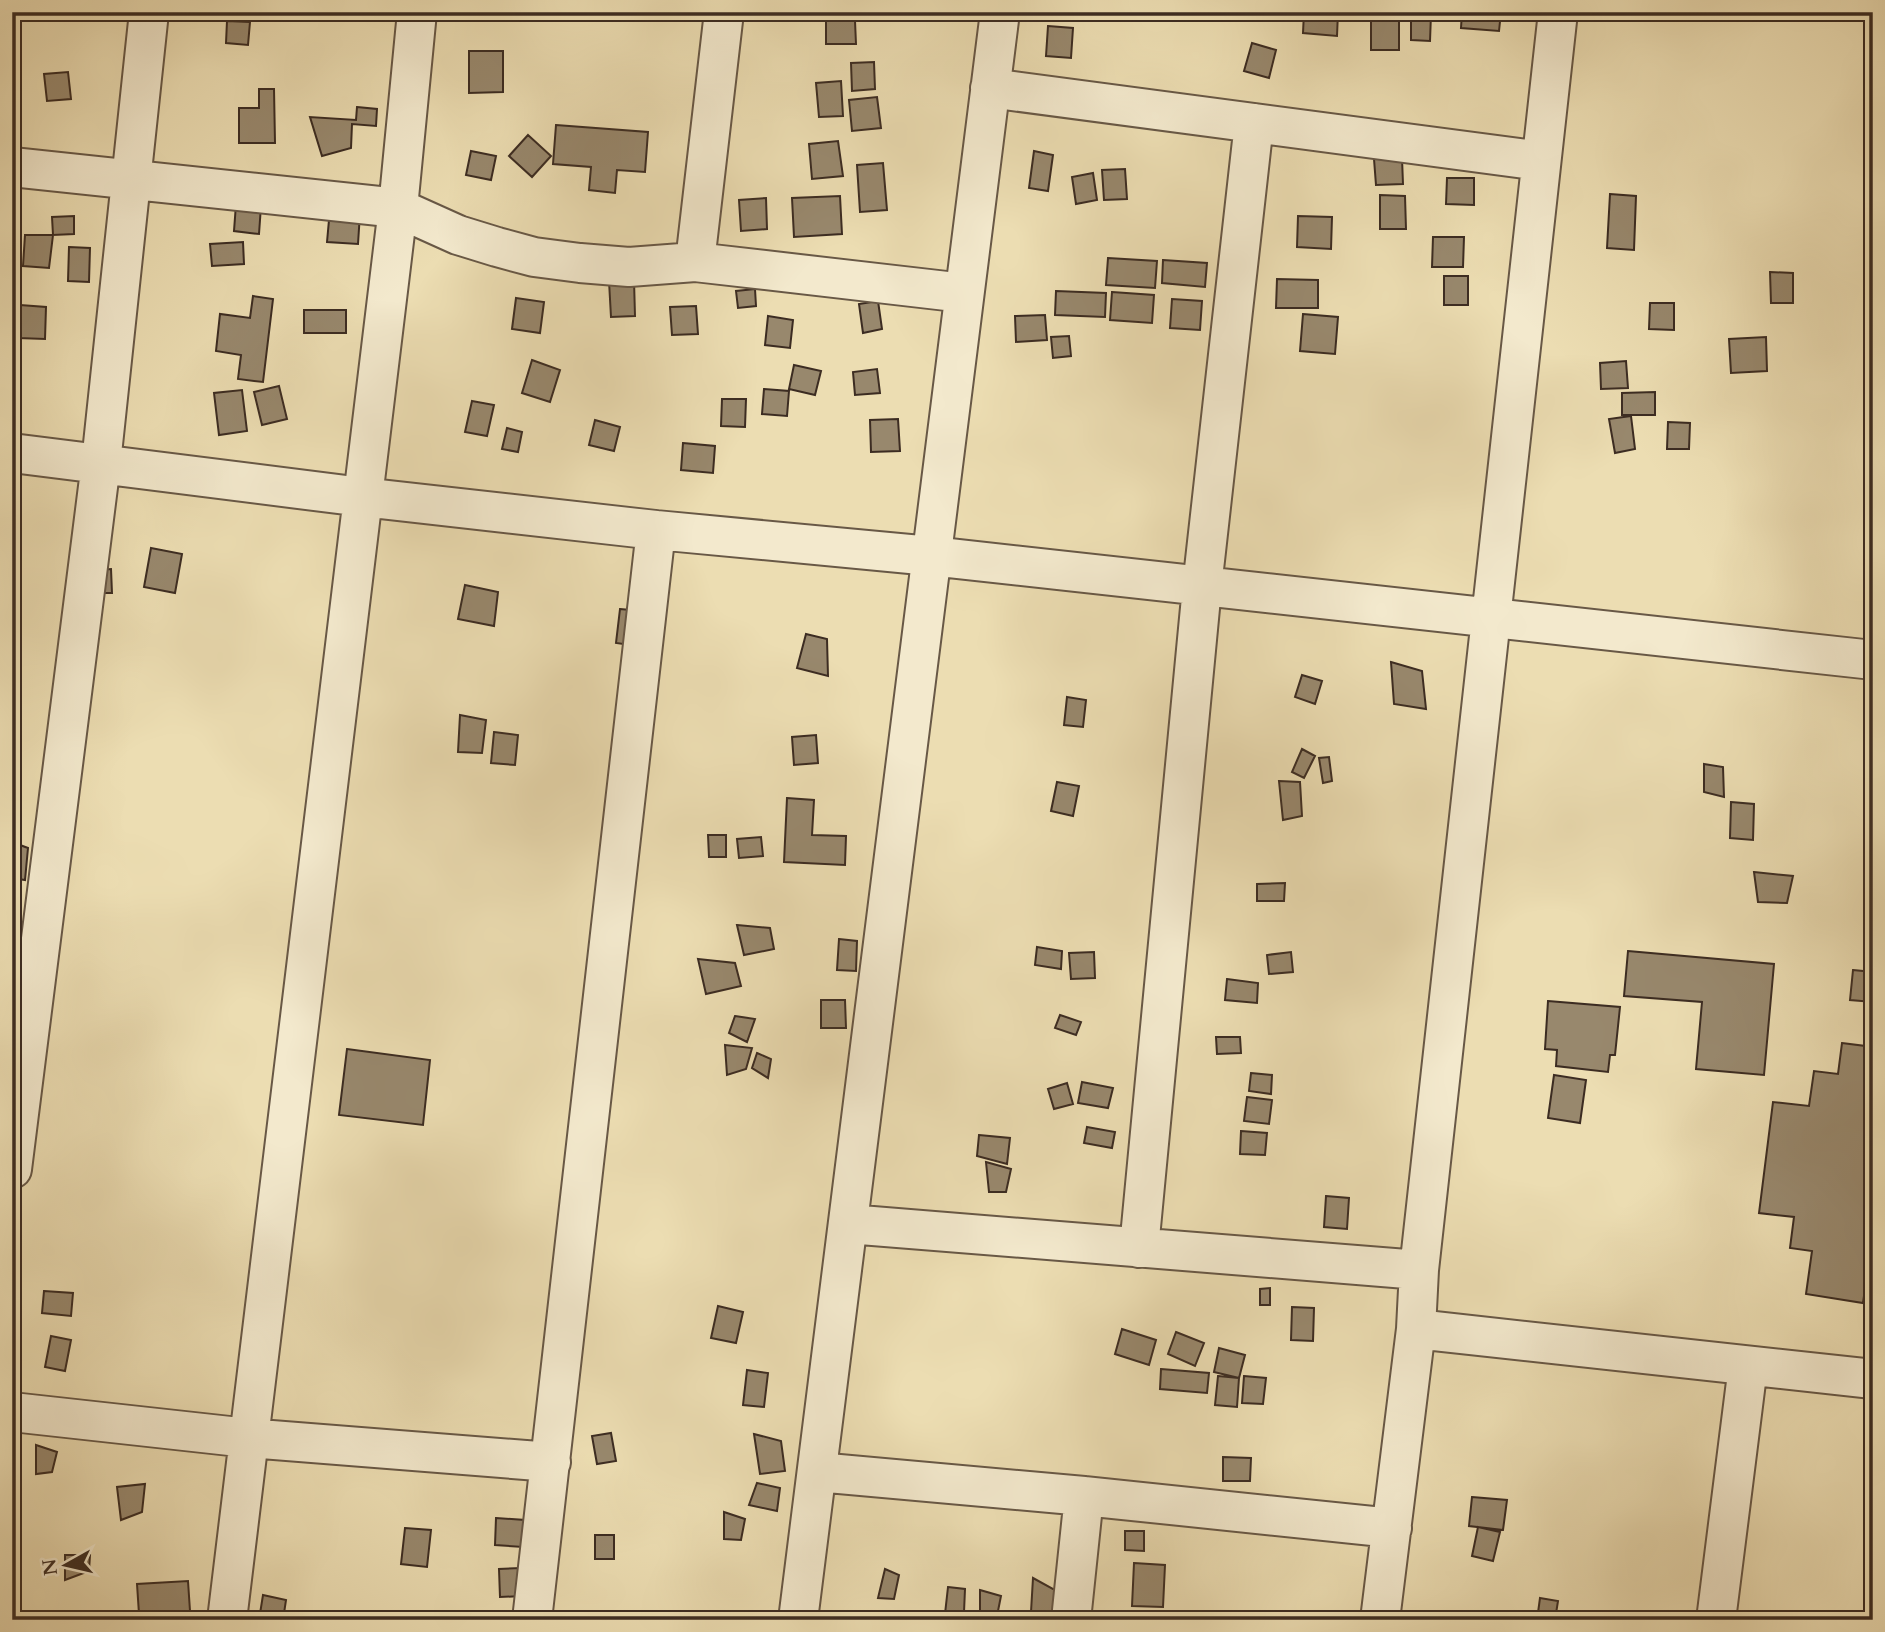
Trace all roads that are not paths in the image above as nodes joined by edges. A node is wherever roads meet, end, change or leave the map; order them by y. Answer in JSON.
{"nodes":[{"id":1,"x":149,"y":12,"type":"edge"},
{"id":2,"x":417,"y":12,"type":"edge"},
{"id":3,"x":724,"y":12,"type":"edge"},
{"id":4,"x":1000,"y":12,"type":"edge"},
{"id":5,"x":1558,"y":12,"type":"edge"},
{"id":6,"x":990,"y":88,"type":"junction"},
{"id":7,"x":1254,"y":123,"type":"junction"},
{"id":8,"x":1541,"y":161,"type":"junction"},
{"id":9,"x":12,"y":167,"type":"edge"},
{"id":10,"x":132,"y":178,"type":"junction"},
{"id":11,"x":398,"y":208,"type":"junction"},
{"id":12,"x":695,"y":262,"type":"junction"},
{"id":13,"x":964,"y":293,"type":"junction"},
{"id":14,"x":12,"y":453,"type":"edge"},
{"id":15,"x":101,"y":463,"type":"junction"},
{"id":16,"x":362,"y":496,"type":"junction"},
{"id":17,"x":656,"y":530,"type":"junction"},
{"id":18,"x":931,"y":556,"type":"junction"},
{"id":19,"x":1202,"y":587,"type":"junction"},
{"id":20,"x":1489,"y":620,"type":"junction"},
{"id":21,"x":1873,"y":660,"type":"edge"},
{"id":22,"x":12,"y":1169,"type":"edge"},
{"id":23,"x":848,"y":1224,"type":"junction"},
{"id":24,"x":1139,"y":1248,"type":"junction"},
{"id":25,"x":1419,"y":1270,"type":"junction"},
{"id":26,"x":1416,"y":1329,"type":"junction"},
{"id":27,"x":1748,"y":1366,"type":"junction"},
{"id":28,"x":1873,"y":1379,"type":"edge"},
{"id":29,"x":12,"y":1412,"type":"edge"},
{"id":30,"x":247,"y":1438,"type":"junction"},
{"id":31,"x":551,"y":1462,"type":"junction"},
{"id":32,"x":817,"y":1472,"type":"junction"},
{"id":33,"x":1084,"y":1496,"type":"junction"},
{"id":34,"x":1392,"y":1528,"type":"junction"},
{"id":35,"x":227,"y":1620,"type":"edge"},
{"id":36,"x":532,"y":1620,"type":"edge"},
{"id":37,"x":798,"y":1620,"type":"edge"},
{"id":38,"x":1071,"y":1620,"type":"edge"},
{"id":39,"x":1380,"y":1620,"type":"edge"},
{"id":40,"x":1716,"y":1620,"type":"edge"}],
"edges":[{"from":1,"to":10,"type":"street"},
{"from":2,"to":11,"type":"street"},
{"from":3,"to":12,"type":"street"},
{"from":4,"to":6,"type":"street"},
{"from":5,"to":8,"type":"street"},
{"from":6,"to":7,"type":"street"},
{"from":6,"to":13,"type":"street"},
{"from":7,"to":8,"type":"street"},
{"from":7,"to":19,"type":"street"},
{"from":8,"to":20,"type":"street"},
{"from":9,"to":10,"type":"street"},
{"from":10,"to":11,"type":"street"},
{"from":10,"to":15,"type":"street"},
{"from":11,"to":12,"type":"street"},
{"from":11,"to":16,"type":"street"},
{"from":12,"to":13,"type":"street"},
{"from":13,"to":18,"type":"street"},
{"from":14,"to":15,"type":"street"},
{"from":15,"to":16,"type":"street"},
{"from":15,"to":22,"type":"street"},
{"from":16,"to":17,"type":"street"},
{"from":16,"to":30,"type":"street"},
{"from":17,"to":18,"type":"street"},
{"from":17,"to":31,"type":"street"},
{"from":18,"to":19,"type":"street"},
{"from":18,"to":23,"type":"street"},
{"from":19,"to":20,"type":"street"},
{"from":19,"to":24,"type":"street"},
{"from":20,"to":21,"type":"street"},
{"from":20,"to":25,"type":"street"},
{"from":23,"to":24,"type":"street"},
{"from":23,"to":32,"type":"street"},
{"from":24,"to":25,"type":"street"},
{"from":25,"to":26,"type":"street"},
{"from":26,"to":27,"type":"street"},
{"from":26,"to":34,"type":"street"},
{"from":27,"to":28,"type":"street"},
{"from":27,"to":40,"type":"street"},
{"from":29,"to":30,"type":"street"},
{"from":30,"to":31,"type":"street"},
{"from":30,"to":35,"type":"street"},
{"from":31,"to":36,"type":"street"},
{"from":32,"to":33,"type":"street"},
{"from":32,"to":37,"type":"street"},
{"from":33,"to":34,"type":"street"},
{"from":33,"to":38,"type":"street"},
{"from":34,"to":39,"type":"street"}]}
